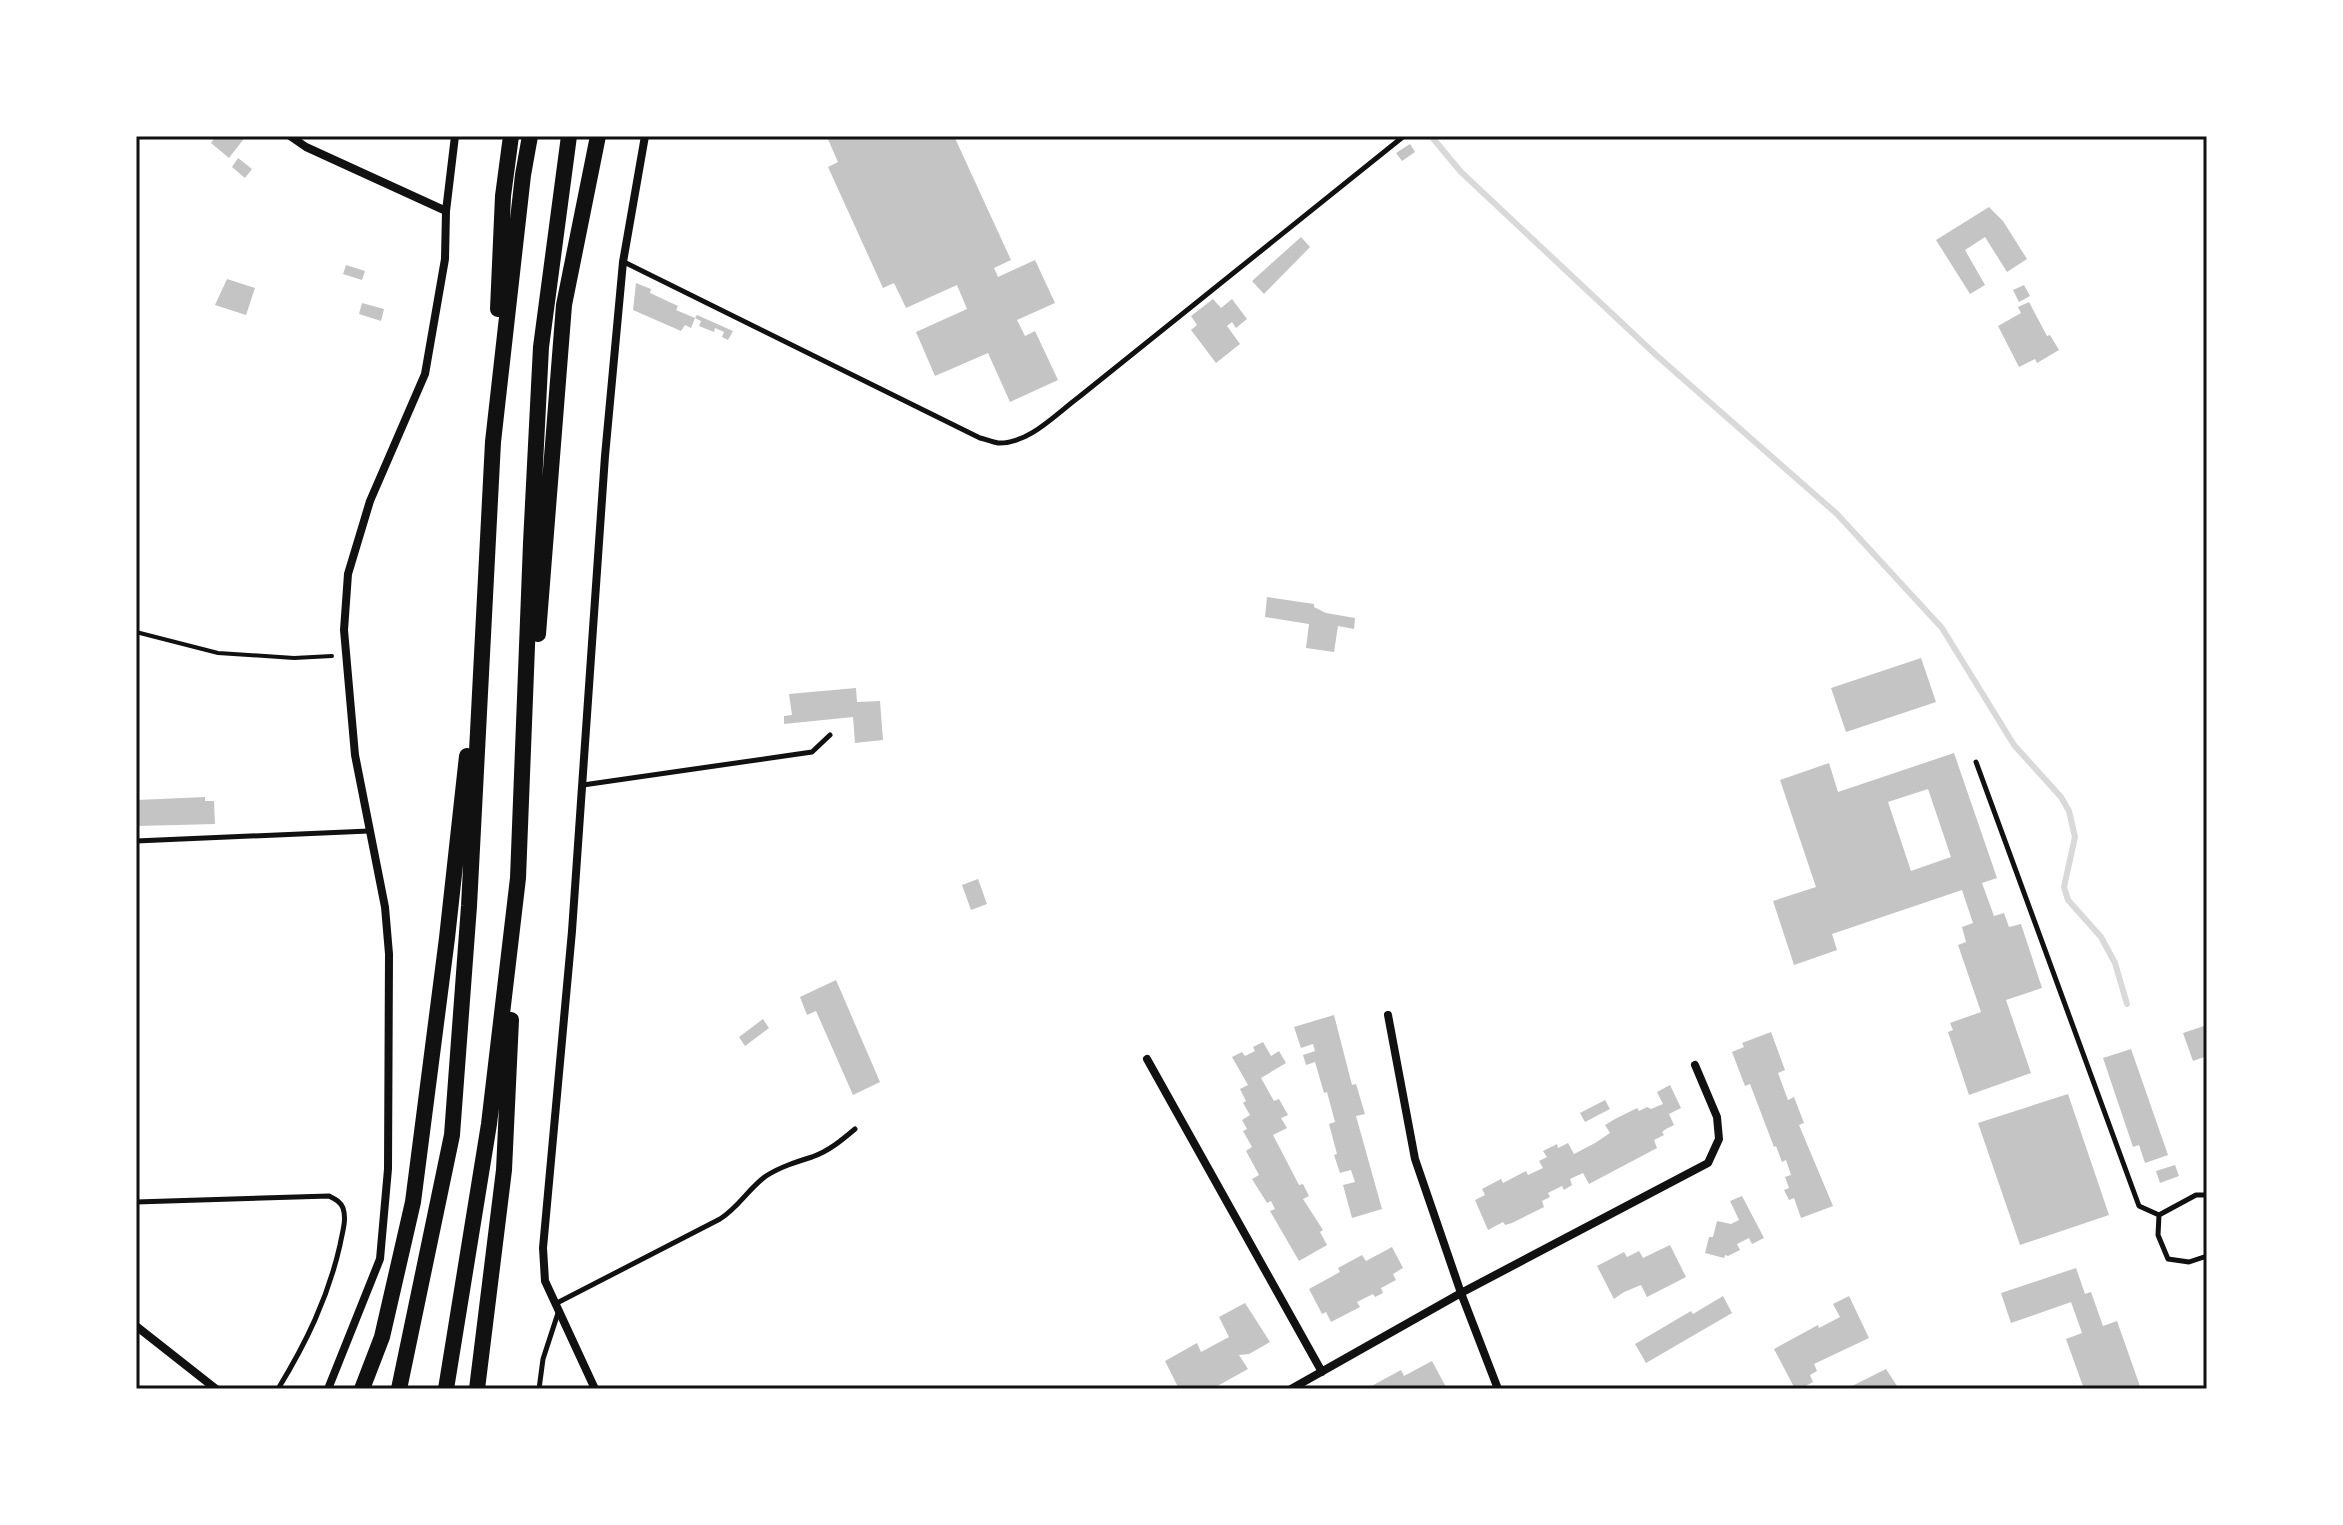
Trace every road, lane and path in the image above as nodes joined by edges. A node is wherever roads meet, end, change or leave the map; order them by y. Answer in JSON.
{"nodes":[{"id":1,"x":290,"y":136,"type":"edge"},
{"id":2,"x":455,"y":136,"type":"edge"},
{"id":3,"x":511,"y":136,"type":"edge"},
{"id":4,"x":530,"y":136,"type":"edge"},
{"id":5,"x":569,"y":136,"type":"edge"},
{"id":6,"x":598,"y":136,"type":"edge"},
{"id":7,"x":645,"y":136,"type":"edge"},
{"id":8,"x":1404,"y":136,"type":"edge"},
{"id":9,"x":446,"y":211,"type":"junction"},
{"id":10,"x":623,"y":262,"type":"junction"},
{"id":11,"x":493,"y":442,"type":"junction"},
{"id":12,"x":485,"y":591,"type":"junction"},
{"id":13,"x":136,"y":632,"type":"edge"},
{"id":14,"x":346,"y":654,"type":"junction"},
{"id":15,"x":830,"y":735,"type":"dead end"},
{"id":16,"x":1976,"y":762,"type":"dead end"},
{"id":17,"x":583,"y":785,"type":"junction"},
{"id":18,"x":370,"y":831,"type":"junction"},
{"id":19,"x":136,"y":841,"type":"edge"},
{"id":20,"x":518,"y":878,"type":"junction"},
{"id":21,"x":1388,"y":1015,"type":"dead end"},
{"id":22,"x":1147,"y":1059,"type":"dead end"},
{"id":23,"x":1695,"y":1065,"type":"dead end"},
{"id":24,"x":855,"y":1129,"type":"dead end"},
{"id":25,"x":2207,"y":1195,"type":"edge"},
{"id":26,"x":136,"y":1202,"type":"edge"},
{"id":27,"x":2159,"y":1215,"type":"junction"},
{"id":28,"x":2207,"y":1256,"type":"edge"},
{"id":29,"x":1461,"y":1293,"type":"junction"},
{"id":30,"x":556,"y":1309,"type":"junction"},
{"id":31,"x":136,"y":1326,"type":"edge"},
{"id":32,"x":1322,"y":1372,"type":"junction"},
{"id":33,"x":216,"y":1389,"type":"edge"},
{"id":34,"x":278,"y":1389,"type":"edge"},
{"id":35,"x":328,"y":1389,"type":"edge"},
{"id":36,"x":362,"y":1389,"type":"edge"},
{"id":37,"x":399,"y":1389,"type":"edge"},
{"id":38,"x":446,"y":1389,"type":"edge"},
{"id":39,"x":477,"y":1389,"type":"edge"},
{"id":40,"x":539,"y":1389,"type":"edge"},
{"id":41,"x":595,"y":1389,"type":"edge"},
{"id":42,"x":1291,"y":1389,"type":"edge"},
{"id":43,"x":1498,"y":1389,"type":"edge"}],
"edges":[{"from":1,"to":9,"type":"street"},
{"from":2,"to":9,"type":"street"},
{"from":3,"to":11,"type":"highway"},
{"from":4,"to":11,"type":"highway"},
{"from":5,"to":20,"type":"highway"},
{"from":6,"to":20,"type":"highway"},
{"from":7,"to":10,"type":"street"},
{"from":8,"to":10,"type":"lane"},
{"from":9,"to":14,"type":"street"},
{"from":10,"to":17,"type":"street"},
{"from":11,"to":12,"type":"highway"},
{"from":12,"to":36,"type":"highway"},
{"from":12,"to":37,"type":"highway"},
{"from":13,"to":14,"type":"path"},
{"from":14,"to":18,"type":"street"},
{"from":15,"to":17,"type":"lane"},
{"from":16,"to":27,"type":"lane"},
{"from":17,"to":30,"type":"street"},
{"from":18,"to":19,"type":"lane"},
{"from":18,"to":35,"type":"street"},
{"from":20,"to":38,"type":"highway"},
{"from":20,"to":39,"type":"highway"},
{"from":21,"to":29,"type":"street"},
{"from":22,"to":32,"type":"street"},
{"from":23,"to":29,"type":"street"},
{"from":24,"to":30,"type":"lane"},
{"from":25,"to":27,"type":"lane"},
{"from":26,"to":34,"type":"lane"},
{"from":27,"to":28,"type":"lane"},
{"from":29,"to":32,"type":"street"},
{"from":29,"to":43,"type":"street"},
{"from":30,"to":40,"type":"lane"},
{"from":30,"to":41,"type":"street"},
{"from":31,"to":33,"type":"street"},
{"from":32,"to":42,"type":"street"}]}
